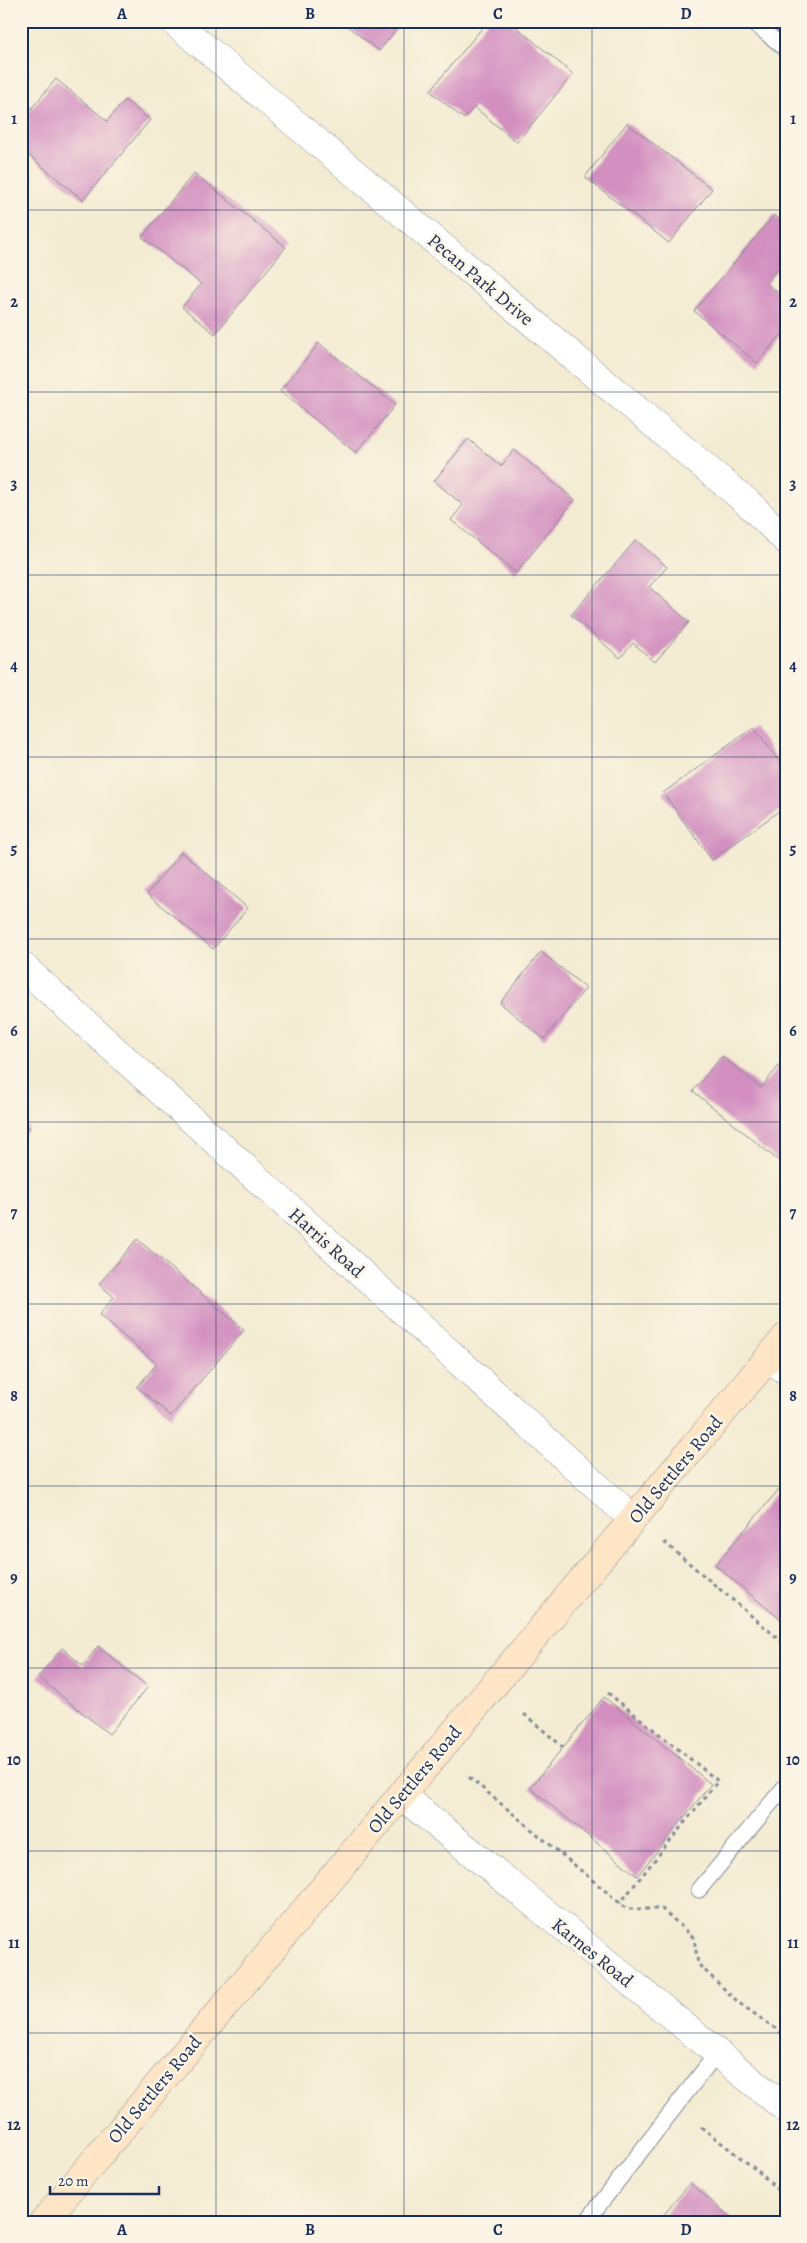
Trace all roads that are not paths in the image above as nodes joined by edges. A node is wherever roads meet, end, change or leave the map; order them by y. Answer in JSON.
{"nodes":[{"id":1,"x":173,"y":21,"type":"edge"},
{"id":2,"x":751,"y":21,"type":"edge"},
{"id":3,"x":786,"y":49,"type":"edge"},
{"id":4,"x":786,"y":540,"type":"edge"},
{"id":5,"x":21,"y":965,"type":"edge"},
{"id":6,"x":786,"y":1337,"type":"edge"},
{"id":7,"x":765,"y":1362,"type":"junction"},
{"id":8,"x":786,"y":1379,"type":"edge"},
{"id":9,"x":633,"y":1519,"type":"junction"},
{"id":10,"x":786,"y":1785,"type":"edge"},
{"id":11,"x":401,"y":1795,"type":"junction"},
{"id":12,"x":699,"y":1890,"type":"dead end"},
{"id":13,"x":717,"y":2053,"type":"junction"},
{"id":14,"x":786,"y":2109,"type":"edge"},
{"id":15,"x":43,"y":2222,"type":"edge"},
{"id":16,"x":586,"y":2222,"type":"edge"}],
"edges":[{"from":1,"to":4,"type":"street","name":"Pecan Park Drive"},
{"from":2,"to":3,"type":"lane"},
{"from":5,"to":9,"type":"street","name":"Harris Road"},
{"from":6,"to":7,"type":"main road","name":"Old Settlers Road"},
{"from":7,"to":8,"type":"lane"},
{"from":7,"to":9,"type":"main road","name":"Old Settlers Road"},
{"from":9,"to":11,"type":"main road","name":"Old Settlers Road"},
{"from":10,"to":12,"type":"lane"},
{"from":11,"to":13,"type":"street","name":"Karnes Road"},
{"from":11,"to":15,"type":"main road","name":"Old Settlers Road"},
{"from":13,"to":14,"type":"street","name":"Karnes Road"},
{"from":13,"to":16,"type":"lane"}]}
